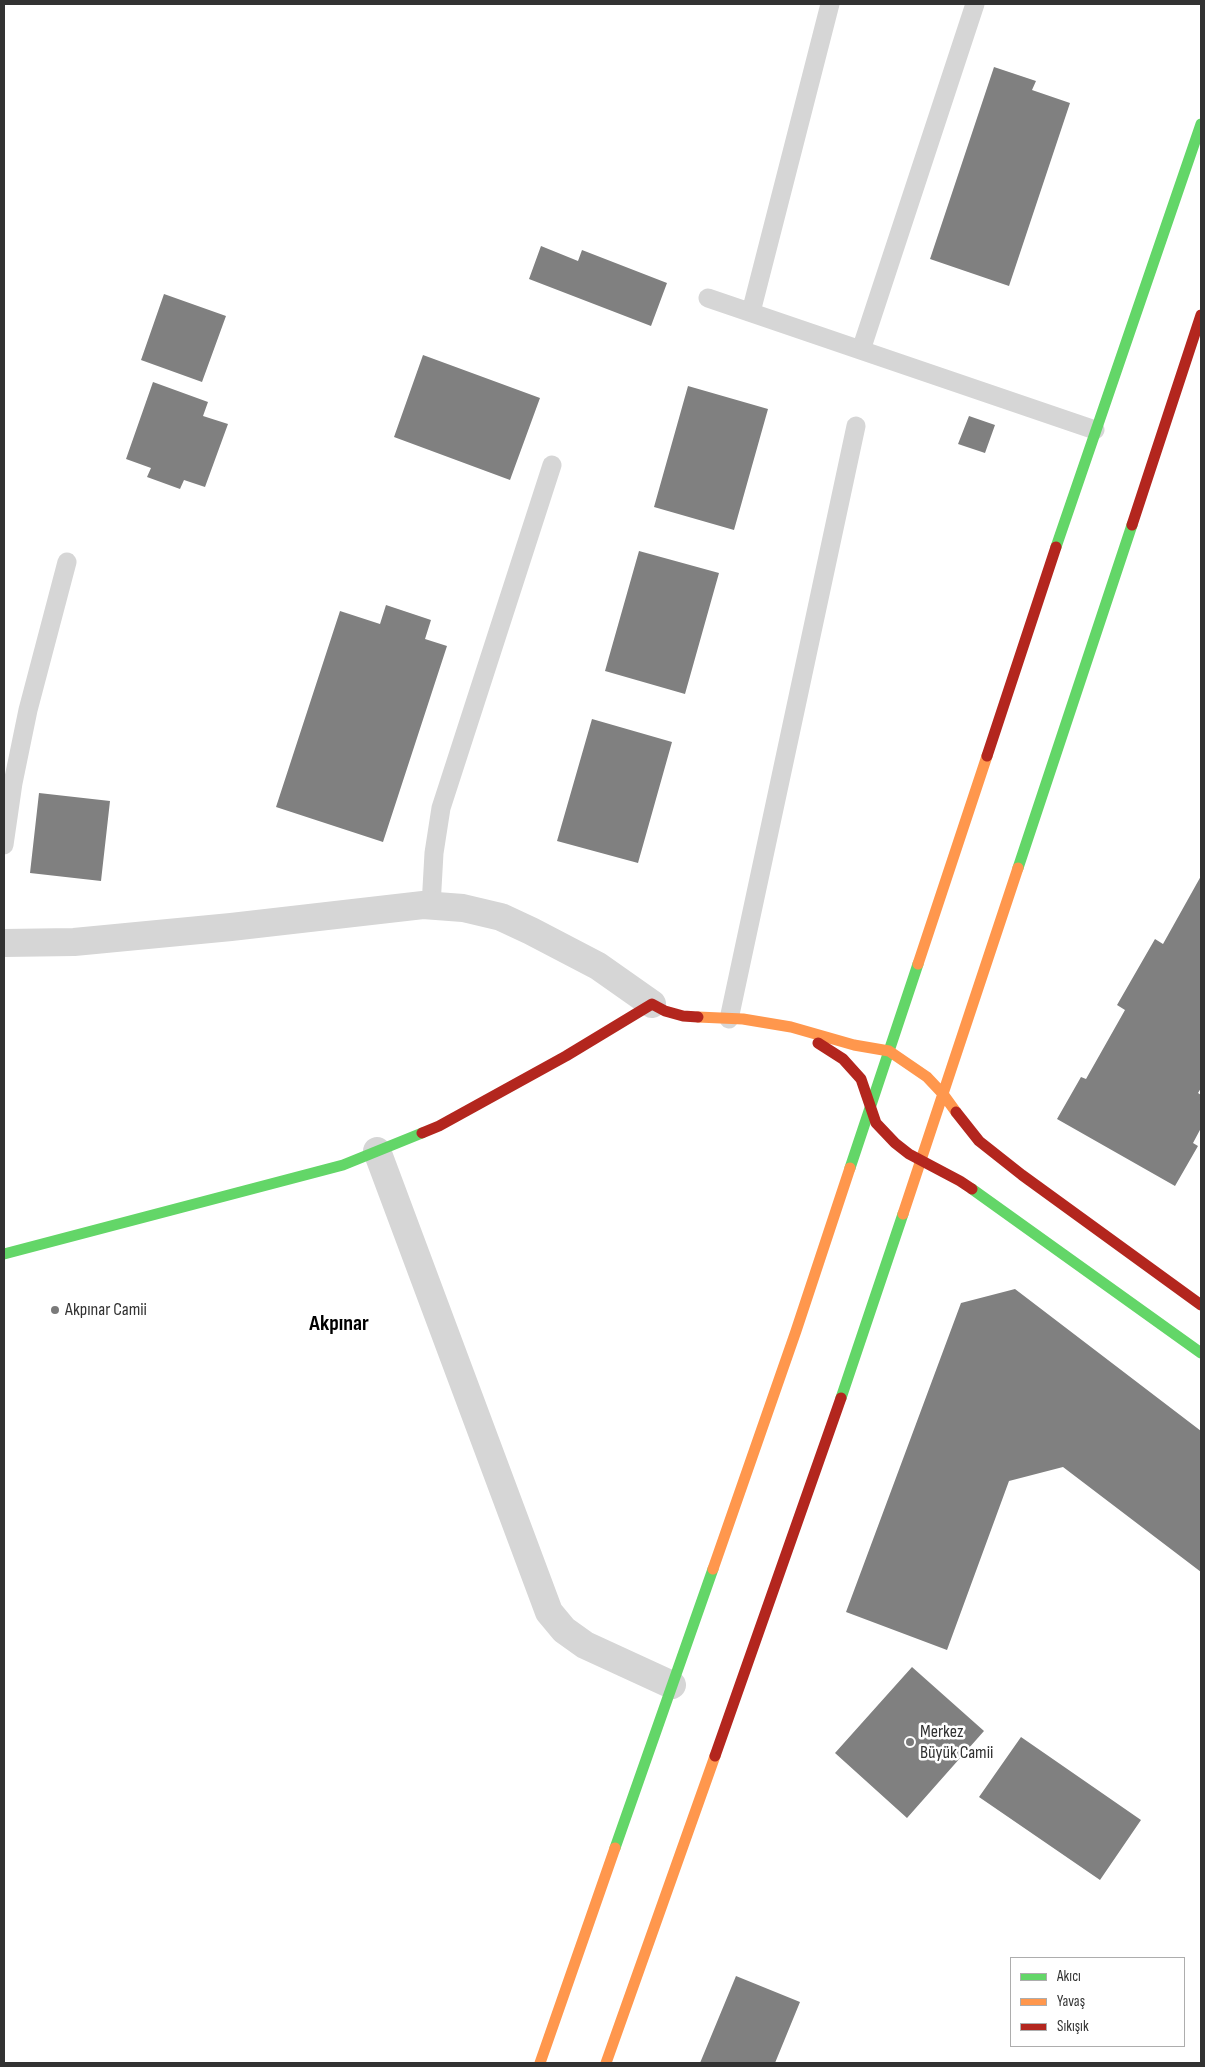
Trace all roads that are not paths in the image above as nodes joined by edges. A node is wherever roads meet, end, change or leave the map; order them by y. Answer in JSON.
{"nodes":[{"id":1,"x":830,"y":4,"type":"edge"},
{"id":2,"x":975,"y":4,"type":"edge"},
{"id":3,"x":1201,"y":124,"type":"edge"},
{"id":4,"x":708,"y":298,"type":"dead end"},
{"id":5,"x":751,"y":312,"type":"junction"},
{"id":6,"x":1199,"y":326,"type":"edge"},
{"id":7,"x":862,"y":350,"type":"junction"},
{"id":8,"x":856,"y":426,"type":"dead end"},
{"id":9,"x":1095,"y":430,"type":"junction"},
{"id":10,"x":552,"y":465,"type":"dead end"},
{"id":11,"x":67,"y":562,"type":"dead end"},
{"id":12,"x":4,"y":845,"type":"edge"},
{"id":13,"x":431,"y":906,"type":"junction"},
{"id":14,"x":4,"y":943,"type":"edge"},
{"id":15,"x":652,"y":1004,"type":"junction"},
{"id":16,"x":729,"y":1019,"type":"junction"},
{"id":17,"x":791,"y":1026,"type":"junction"},
{"id":18,"x":889,"y":1051,"type":"junction"},
{"id":19,"x":943,"y":1094,"type":"junction"},
{"id":20,"x":870,"y":1108,"type":"junction"},
{"id":21,"x":377,"y":1151,"type":"junction"},
{"id":22,"x":921,"y":1161,"type":"junction"},
{"id":23,"x":4,"y":1254,"type":"edge"},
{"id":24,"x":1200,"y":1300,"type":"edge"},
{"id":25,"x":1201,"y":1353,"type":"edge"},
{"id":26,"x":672,"y":1685,"type":"junction"},
{"id":27,"x":540,"y":2063,"type":"edge"},
{"id":28,"x":606,"y":2063,"type":"edge"}],
"edges":[{"from":1,"to":5,"type":"lane"},
{"from":2,"to":7,"type":"lane"},
{"from":3,"to":9,"type":"main road"},
{"from":4,"to":5,"type":"lane"},
{"from":5,"to":7,"type":"lane"},
{"from":6,"to":19,"type":"main road"},
{"from":7,"to":9,"type":"lane"},
{"from":8,"to":16,"type":"lane"},
{"from":9,"to":18,"type":"main road"},
{"from":10,"to":13,"type":"lane"},
{"from":11,"to":12,"type":"lane"},
{"from":13,"to":14,"type":"street"},
{"from":13,"to":15,"type":"street"},
{"from":15,"to":16,"type":"main road"},
{"from":15,"to":21,"type":"main road"},
{"from":16,"to":17,"type":"main road"},
{"from":17,"to":18,"type":"main road"},
{"from":17,"to":20,"type":"main road"},
{"from":18,"to":19,"type":"main road"},
{"from":18,"to":20,"type":"main road"},
{"from":19,"to":22,"type":"main road"},
{"from":19,"to":24,"type":"main road"},
{"from":20,"to":22,"type":"main road"},
{"from":20,"to":26,"type":"main road"},
{"from":21,"to":23,"type":"main road"},
{"from":21,"to":26,"type":"street"},
{"from":22,"to":25,"type":"main road"},
{"from":22,"to":28,"type":"main road"},
{"from":26,"to":27,"type":"main road"}]}
